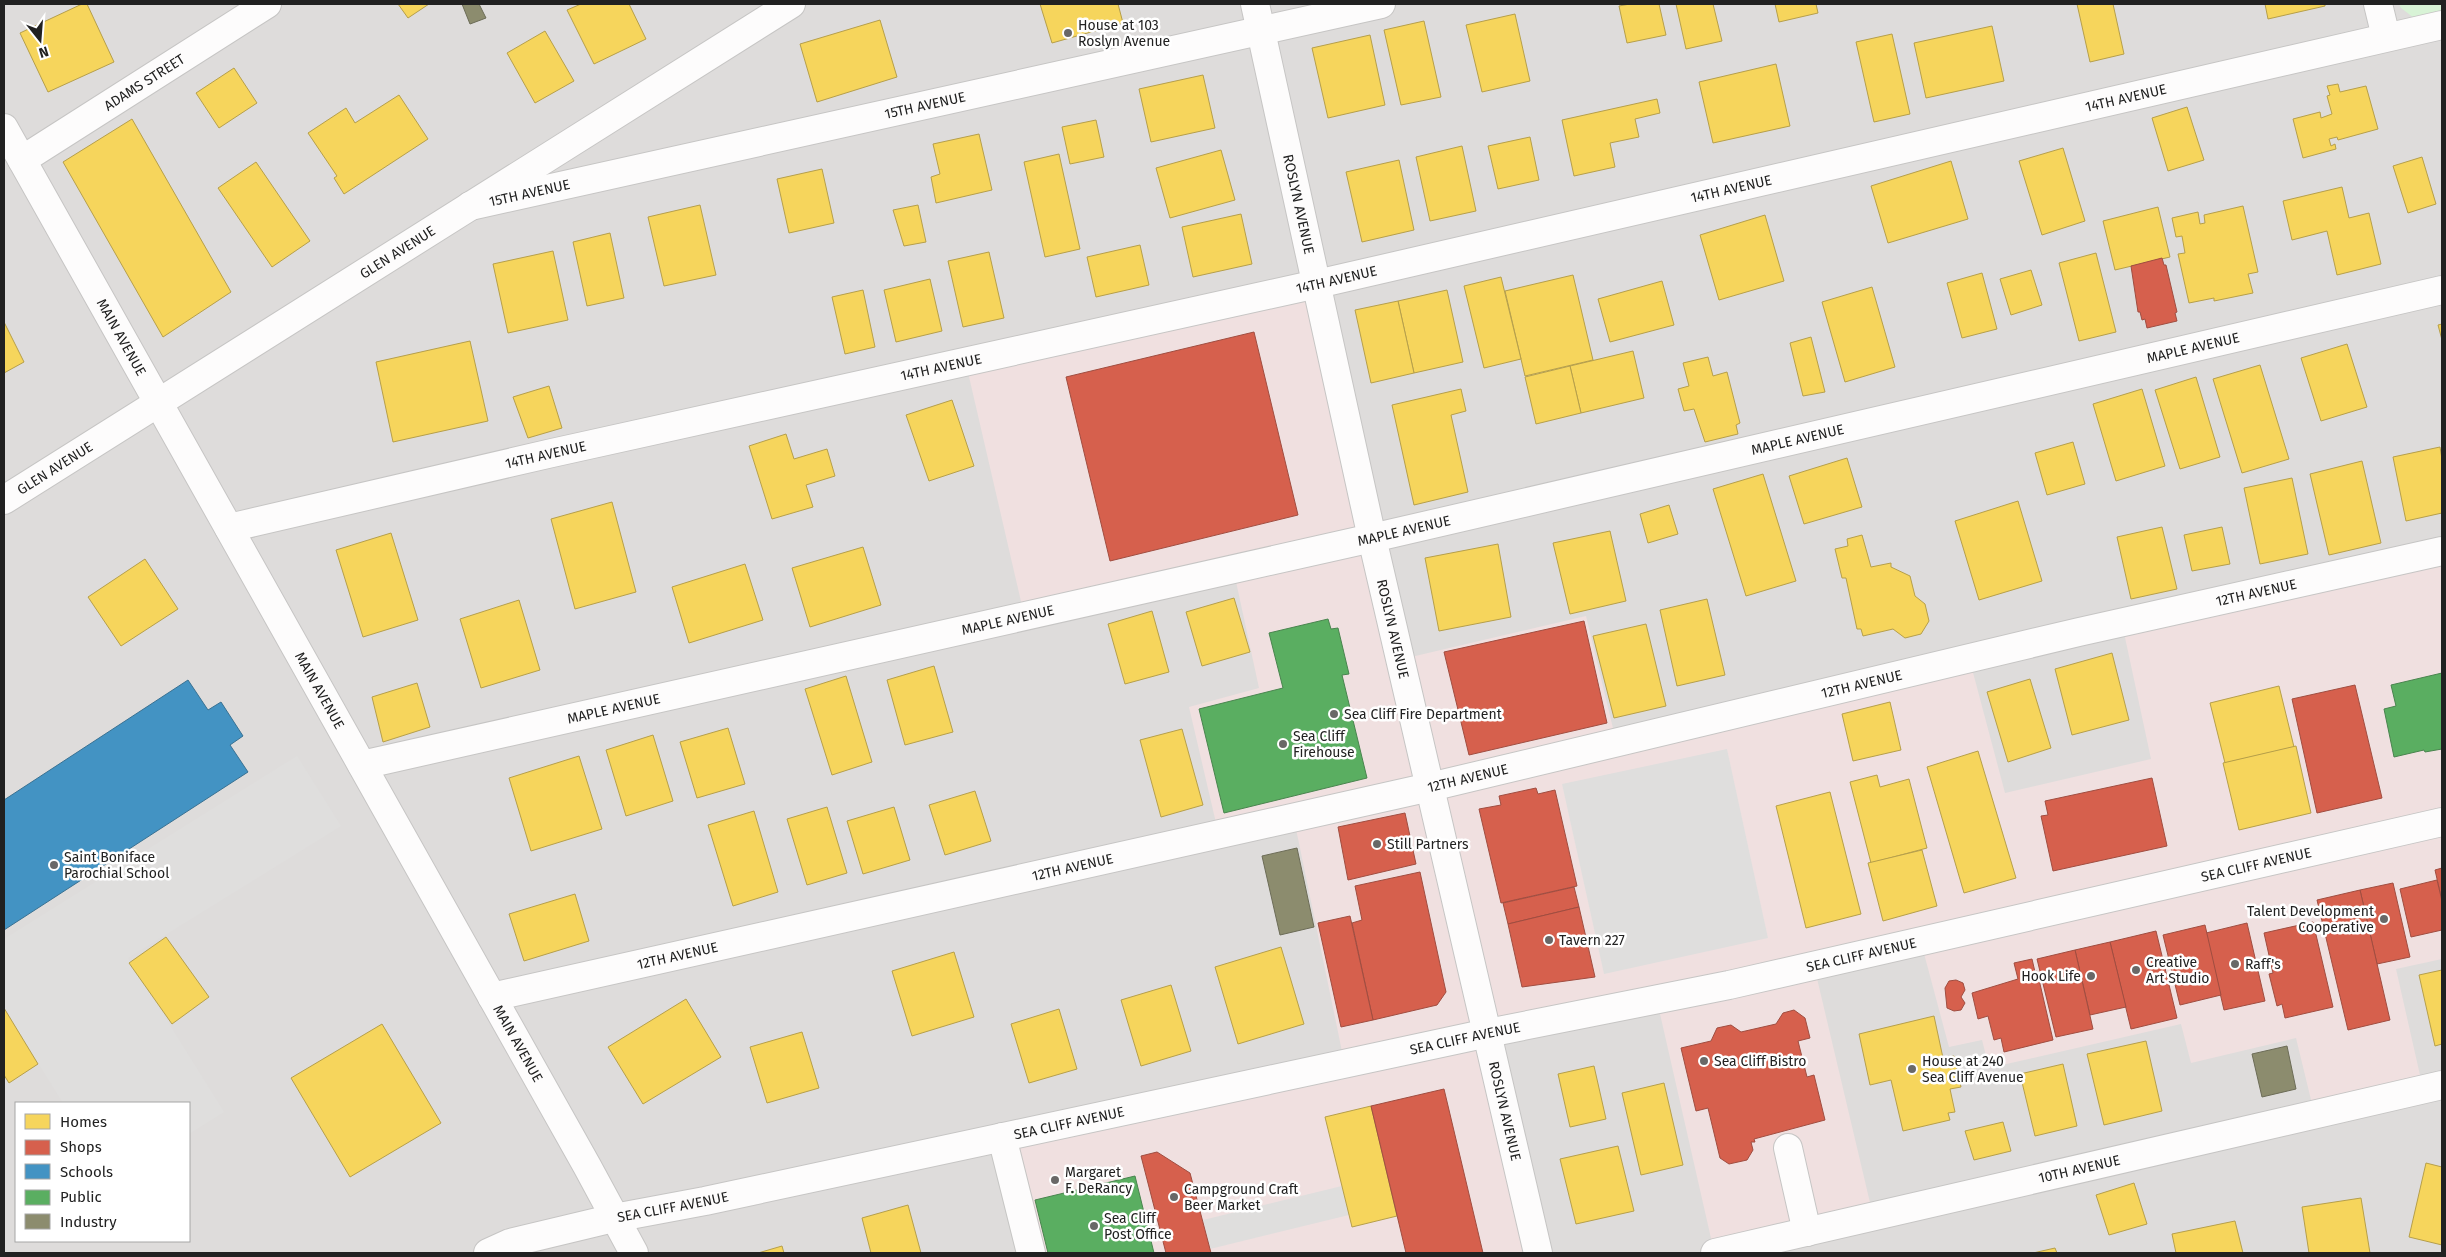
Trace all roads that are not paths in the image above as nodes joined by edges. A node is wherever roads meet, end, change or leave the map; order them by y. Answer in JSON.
{"nodes":[{"id":1,"x":267,"y":4,"type":"edge"},
{"id":2,"x":791,"y":4,"type":"edge"},
{"id":3,"x":1255,"y":4,"type":"edge"},
{"id":4,"x":1380,"y":4,"type":"edge"},
{"id":5,"x":2378,"y":4,"type":"edge"},
{"id":6,"x":2442,"y":25,"type":"edge"},
{"id":7,"x":1261,"y":31,"type":"junction"},
{"id":8,"x":2386,"y":37,"type":"junction"},
{"id":9,"x":4,"y":128,"type":"edge"},
{"id":10,"x":22,"y":160,"type":"junction"},
{"id":11,"x":470,"y":206,"type":"junction"},
{"id":12,"x":1316,"y":284,"type":"junction"},
{"id":13,"x":2442,"y":290,"type":"edge"},
{"id":14,"x":158,"y":402,"type":"junction"},
{"id":15,"x":4,"y":500,"type":"edge"},
{"id":16,"x":229,"y":528,"type":"junction"},
{"id":17,"x":1372,"y":538,"type":"junction"},
{"id":18,"x":2442,"y":551,"type":"edge"},
{"id":19,"x":362,"y":765,"type":"junction"},
{"id":20,"x":1430,"y":787,"type":"junction"},
{"id":21,"x":2442,"y":822,"type":"edge"},
{"id":22,"x":492,"y":997,"type":"junction"},
{"id":23,"x":1488,"y":1033,"type":"junction"},
{"id":24,"x":2442,"y":1085,"type":"edge"},
{"id":25,"x":1002,"y":1137,"type":"junction"},
{"id":26,"x":1788,"y":1148,"type":"dead end"},
{"id":27,"x":614,"y":1218,"type":"junction"},
{"id":28,"x":1807,"y":1232,"type":"junction"},
{"id":29,"x":488,"y":1253,"type":"edge"},
{"id":30,"x":634,"y":1253,"type":"edge"},
{"id":31,"x":1031,"y":1253,"type":"edge"},
{"id":32,"x":1538,"y":1253,"type":"edge"},
{"id":33,"x":1715,"y":1253,"type":"edge"}],
"edges":[{"from":1,"to":10,"type":"street","name":"ADAMS STREET"},
{"from":2,"to":11,"type":"street","name":"GLEN AVENUE"},
{"from":3,"to":7,"type":"street","name":"ROSLYN AVENUE"},
{"from":4,"to":7,"type":"street","name":"15TH AVENUE"},
{"from":5,"to":8,"type":"street"},
{"from":6,"to":8,"type":"street","name":"14TH AVENUE"},
{"from":7,"to":11,"type":"street","name":"15TH AVENUE"},
{"from":7,"to":12,"type":"street","name":"ROSLYN AVENUE"},
{"from":8,"to":12,"type":"street","name":"14TH AVENUE"},
{"from":9,"to":10,"type":"street","name":"MAIN AVENUE"},
{"from":10,"to":14,"type":"street","name":"MAIN AVENUE"},
{"from":11,"to":14,"type":"street","name":"GLEN AVENUE"},
{"from":12,"to":16,"type":"street","name":"14TH AVENUE"},
{"from":12,"to":17,"type":"street","name":"ROSLYN AVENUE"},
{"from":13,"to":17,"type":"street","name":"MAPLE AVENUE"},
{"from":14,"to":15,"type":"street","name":"GLEN AVENUE"},
{"from":14,"to":16,"type":"street","name":"MAIN AVENUE"},
{"from":16,"to":19,"type":"street","name":"MAIN AVENUE"},
{"from":17,"to":19,"type":"street","name":"MAPLE AVENUE"},
{"from":17,"to":20,"type":"street","name":"ROSLYN AVENUE"},
{"from":18,"to":20,"type":"street","name":"12TH AVENUE"},
{"from":19,"to":22,"type":"street","name":"MAIN AVENUE"},
{"from":20,"to":22,"type":"street","name":"12TH AVENUE"},
{"from":20,"to":23,"type":"street","name":"ROSLYN AVENUE"},
{"from":21,"to":23,"type":"street","name":"SEA CLIFF AVENUE"},
{"from":22,"to":27,"type":"street","name":"MAIN AVENUE"},
{"from":23,"to":25,"type":"street","name":"SEA CLIFF AVENUE"},
{"from":23,"to":32,"type":"street","name":"ROSLYN AVENUE"},
{"from":24,"to":28,"type":"street","name":"10TH AVENUE"},
{"from":25,"to":27,"type":"street","name":"SEA CLIFF AVENUE"},
{"from":25,"to":31,"type":"street"},
{"from":26,"to":28,"type":"street"},
{"from":27,"to":29,"type":"street","name":"SEA CLIFF AVENUE"},
{"from":27,"to":30,"type":"street","name":"MAIN AVENUE"},
{"from":28,"to":33,"type":"street","name":"10TH AVENUE"}]}
